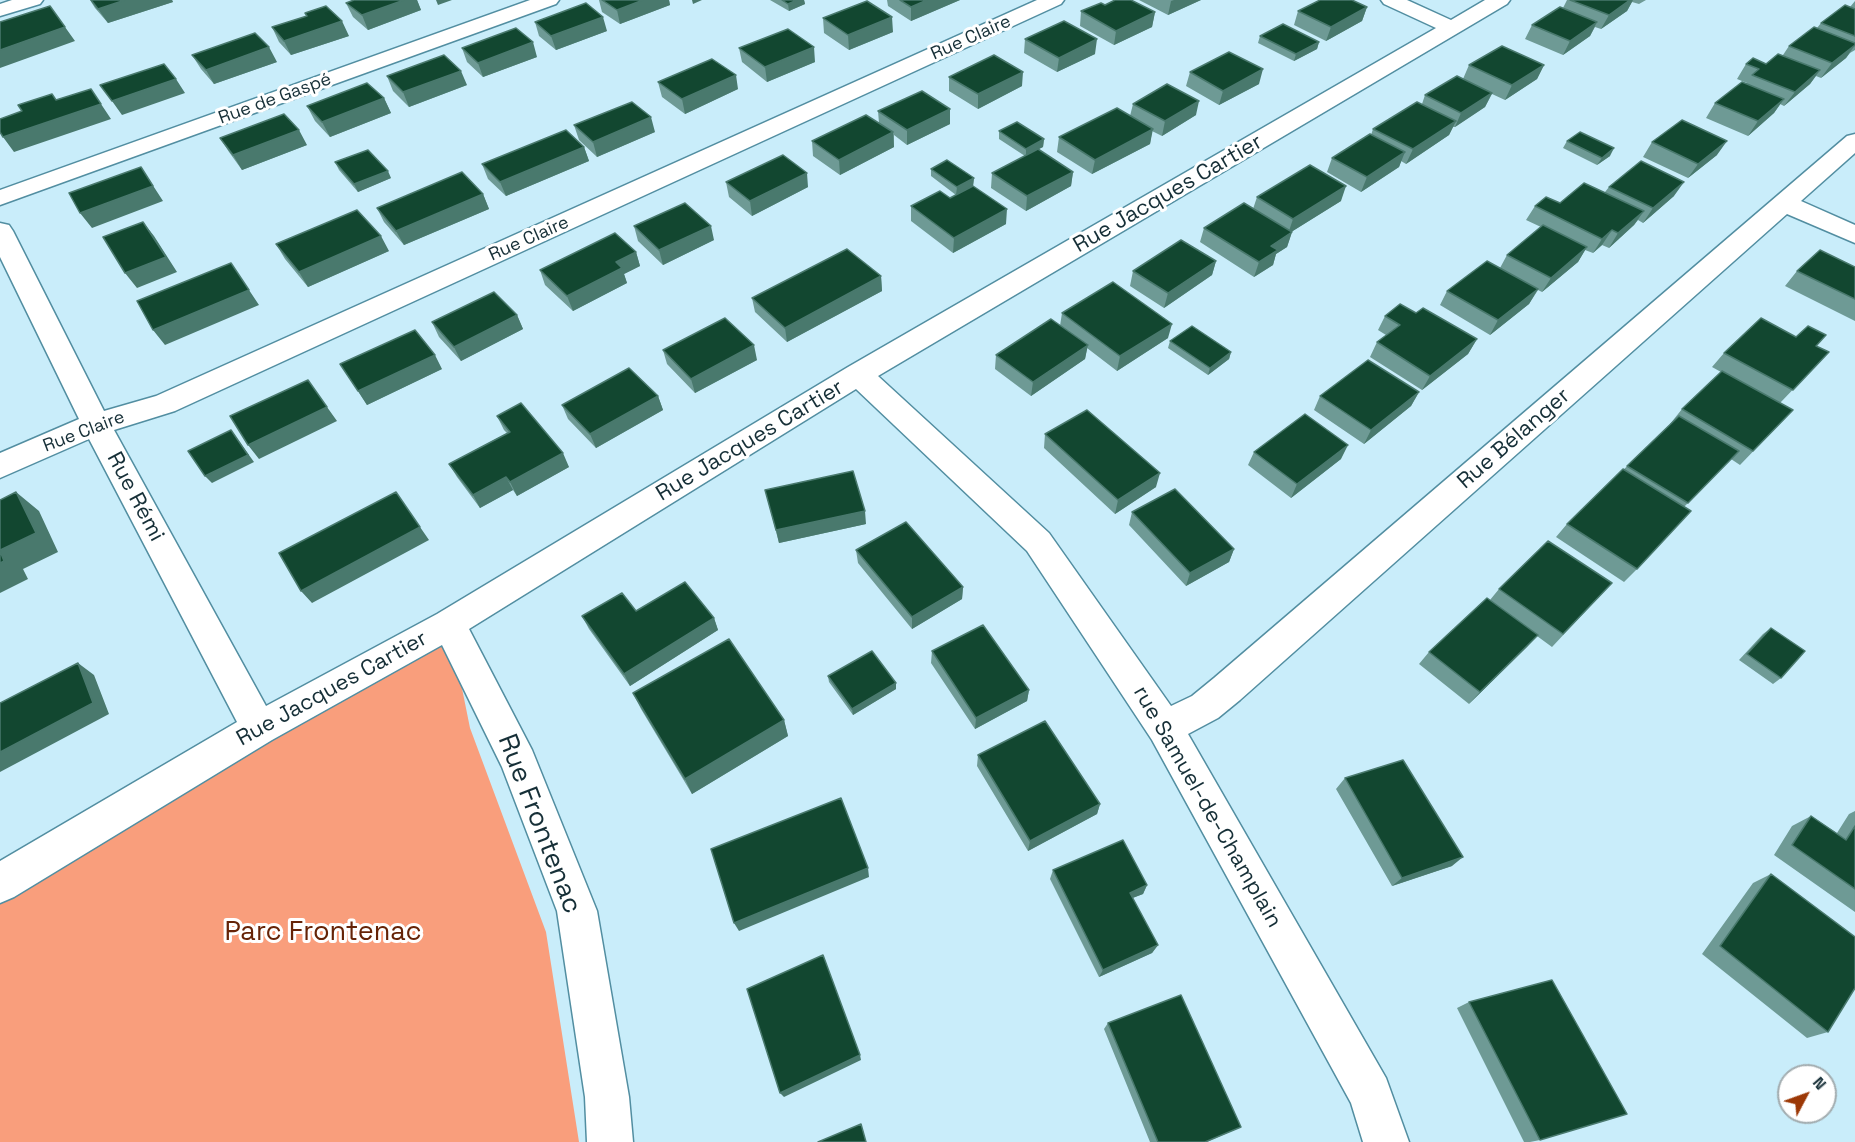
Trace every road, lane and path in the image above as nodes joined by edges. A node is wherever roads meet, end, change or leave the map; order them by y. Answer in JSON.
{"nodes":[{"id":1,"x":33,"y":0,"type":"edge"},
{"id":2,"x":549,"y":0,"type":"edge"},
{"id":3,"x":1054,"y":0,"type":"edge"},
{"id":4,"x":1392,"y":0,"type":"edge"},
{"id":5,"x":1500,"y":0,"type":"edge"},
{"id":6,"x":0,"y":10,"type":"edge"},
{"id":7,"x":1452,"y":28,"type":"junction"},
{"id":8,"x":1855,"y":141,"type":"edge"},
{"id":9,"x":0,"y":198,"type":"edge"},
{"id":10,"x":1784,"y":202,"type":"junction"},
{"id":11,"x":0,"y":231,"type":"edge"},
{"id":12,"x":1855,"y":235,"type":"edge"},
{"id":13,"x":858,"y":374,"type":"junction"},
{"id":14,"x":96,"y":424,"type":"junction"},
{"id":15,"x":0,"y":466,"type":"edge"},
{"id":16,"x":449,"y":624,"type":"junction"},
{"id":17,"x":259,"y":728,"type":"junction"},
{"id":18,"x":1165,"y":728,"type":"junction"},
{"id":19,"x":0,"y":883,"type":"edge"},
{"id":20,"x":610,"y":1142,"type":"edge"},
{"id":21,"x":1386,"y":1142,"type":"edge"}],
"edges":[{"from":1,"to":6,"type":"street"},
{"from":2,"to":9,"type":"street","name":"Rue de Gaspé"},
{"from":3,"to":14,"type":"street","name":"Rue Claire"},
{"from":4,"to":7,"type":"street"},
{"from":5,"to":7,"type":"street","name":"Rue Jacques Cartier"},
{"from":7,"to":13,"type":"street","name":"Rue Jacques Cartier"},
{"from":8,"to":10,"type":"street","name":"Rue Bélanger"},
{"from":10,"to":12,"type":"street"},
{"from":10,"to":18,"type":"street","name":"Rue Bélanger"},
{"from":11,"to":14,"type":"street","name":"Rue Rémi"},
{"from":13,"to":16,"type":"street","name":"Rue Jacques Cartier"},
{"from":13,"to":18,"type":"street","name":"rue Samuel-de-Champlain"},
{"from":14,"to":15,"type":"street","name":"Rue Claire"},
{"from":14,"to":17,"type":"street","name":"Rue Rémi"},
{"from":16,"to":17,"type":"street","name":"Rue Jacques Cartier"},
{"from":16,"to":20,"type":"street","name":"Rue Frontenac"},
{"from":17,"to":19,"type":"street","name":"Rue Jacques Cartier"},
{"from":18,"to":21,"type":"street","name":"rue Samuel-de-Champlain"}]}
